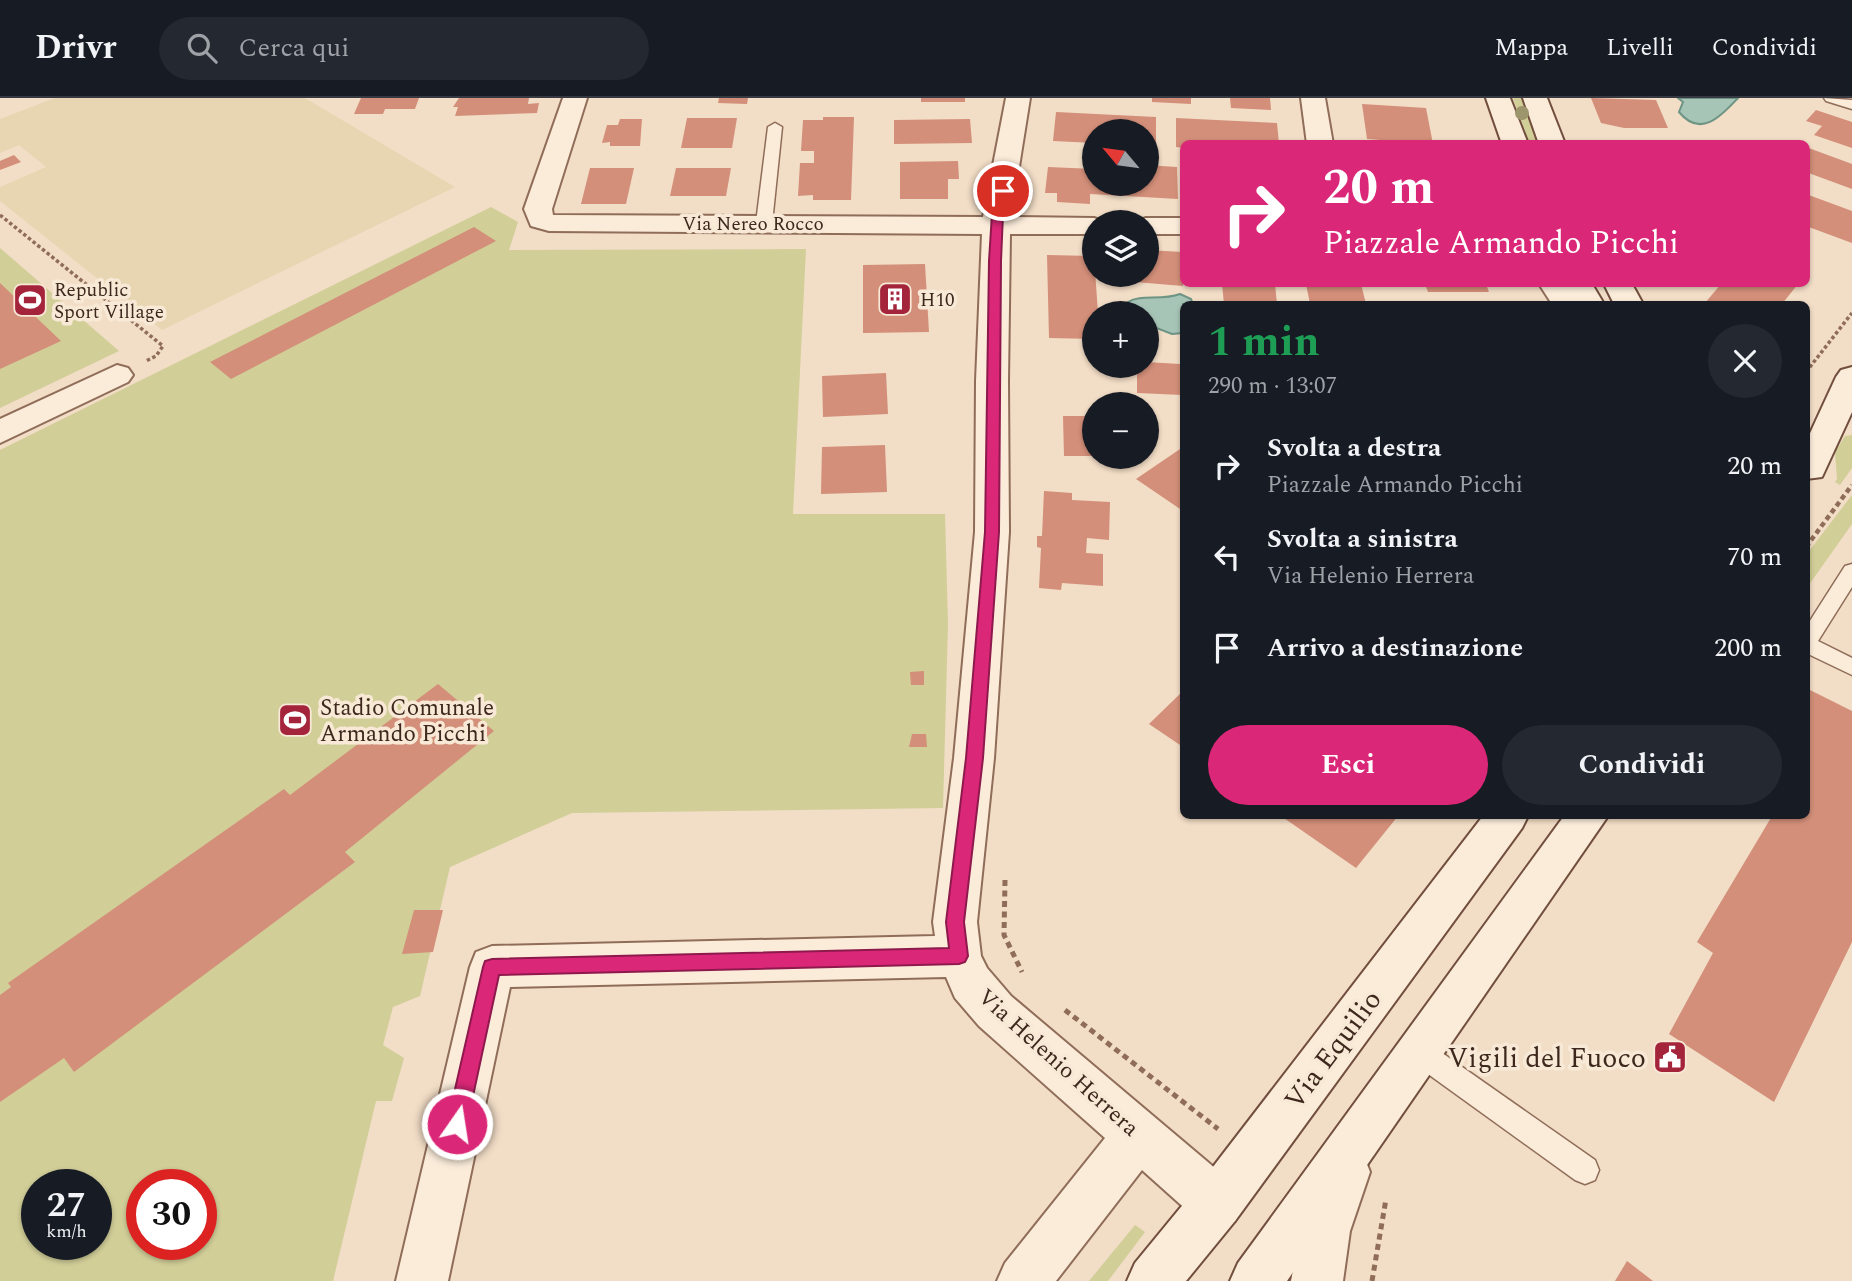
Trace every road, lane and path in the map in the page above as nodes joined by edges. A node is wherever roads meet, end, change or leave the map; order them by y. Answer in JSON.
{"nodes":[{"id":1,"x":575,"y":98,"type":"edge"},
{"id":2,"x":1018,"y":98,"type":"edge"},
{"id":3,"x":1313,"y":98,"type":"edge"},
{"id":4,"x":1498,"y":98,"type":"edge"},
{"id":5,"x":1535,"y":98,"type":"edge"},
{"id":6,"x":1831,"y":98,"type":"edge"},
{"id":7,"x":1852,"y":105,"type":"edge"},
{"id":8,"x":775,"y":127,"type":"dead end"},
{"id":9,"x":1510,"y":137,"type":"edge"},
{"id":10,"x":1319,"y":140,"type":"edge"},
{"id":11,"x":1551,"y":140,"type":"edge"},
{"id":12,"x":0,"y":215,"type":"edge"},
{"id":13,"x":764,"y":223,"type":"junction"},
{"id":14,"x":997,"y":225,"type":"junction"},
{"id":15,"x":1082,"y":226,"type":"edge"},
{"id":16,"x":1159,"y":226,"type":"edge"},
{"id":17,"x":1180,"y":226,"type":"edge"},
{"id":18,"x":1852,"y":313,"type":"edge"},
{"id":19,"x":1810,"y":367,"type":"edge"},
{"id":20,"x":117,"y":375,"type":"joint"},
{"id":21,"x":1851,"y":381,"type":"edge"},
{"id":22,"x":1810,"y":401,"type":"edge"},
{"id":23,"x":0,"y":432,"type":"edge"},
{"id":24,"x":1810,"y":467,"type":"edge"},
{"id":25,"x":1852,"y":485,"type":"edge"},
{"id":26,"x":1810,"y":542,"type":"edge"},
{"id":27,"x":1852,"y":571,"type":"edge"},
{"id":28,"x":1810,"y":638,"type":"edge"},
{"id":29,"x":1810,"y":646,"type":"edge"},
{"id":30,"x":1852,"y":667,"type":"edge"},
{"id":31,"x":1505,"y":819,"type":"edge"},
{"id":32,"x":1585,"y":819,"type":"edge"},
{"id":33,"x":1006,"y":867,"type":"dead end"},
{"id":34,"x":959,"y":956,"type":"junction"},
{"id":35,"x":1025,"y":979,"type":"dead end"},
{"id":36,"x":1057,"y":1004,"type":"dead end"},
{"id":37,"x":1419,"y":1052,"type":"junction"},
{"id":38,"x":1139,"y":1136,"type":"junction"},
{"id":39,"x":1355,"y":1144,"type":"junction"},
{"id":40,"x":1252,"y":1156,"type":"junction"},
{"id":41,"x":1585,"y":1170,"type":"dead end"},
{"id":42,"x":1387,"y":1190,"type":"dead end"},
{"id":43,"x":1217,"y":1203,"type":"junction"},
{"id":44,"x":422,"y":1281,"type":"edge"},
{"id":45,"x":1023,"y":1281,"type":"edge"},
{"id":46,"x":1153,"y":1281,"type":"edge"},
{"id":47,"x":1256,"y":1281,"type":"edge"},
{"id":48,"x":1317,"y":1281,"type":"edge"},
{"id":49,"x":1372,"y":1281,"type":"edge"}],
"edges":[{"from":1,"to":13,"type":"street","name":"Via Nereo Rocco"},
{"from":2,"to":14,"type":"street","name":"Via Helenio Herrera"},
{"from":3,"to":10,"type":"street"},
{"from":4,"to":9,"type":"street"},
{"from":5,"to":11,"type":"street"},
{"from":6,"to":7,"type":"lane"},
{"from":8,"to":13,"type":"lane"},
{"from":12,"to":20,"type":"path"},
{"from":13,"to":14,"type":"street","name":"Via Nereo Rocco"},
{"from":14,"to":15,"type":"street","name":"Via Nereo Rocco"},
{"from":14,"to":34,"type":"street","name":"Via Helenio Herrera"},
{"from":16,"to":17,"type":"street"},
{"from":18,"to":19,"type":"path"},
{"from":20,"to":23,"type":"street"},
{"from":21,"to":22,"type":"street"},
{"from":21,"to":24,"type":"street"},
{"from":25,"to":26,"type":"path"},
{"from":27,"to":28,"type":"lane"},
{"from":29,"to":30,"type":"lane"},
{"from":31,"to":40,"type":"street","name":"Via Equilio"},
{"from":32,"to":37,"type":"street"},
{"from":33,"to":35,"type":"path"},
{"from":34,"to":38,"type":"street","name":"Via Helenio Herrera"},
{"from":34,"to":44,"type":"street"},
{"from":36,"to":40,"type":"path"},
{"from":37,"to":39,"type":"street"},
{"from":37,"to":41,"type":"lane"},
{"from":38,"to":43,"type":"street","name":"Via Helenio Herrera"},
{"from":38,"to":45,"type":"street"},
{"from":39,"to":47,"type":"street"},
{"from":39,"to":48,"type":"street"},
{"from":40,"to":43,"type":"street","name":"Via Equilio"},
{"from":42,"to":49,"type":"path"},
{"from":43,"to":46,"type":"street","name":"Via Equilio"}]}
